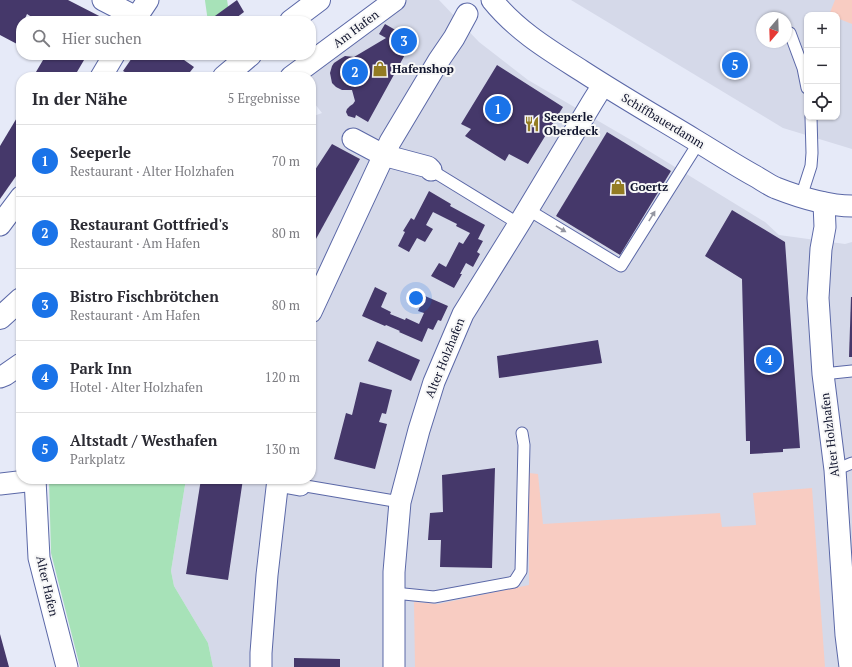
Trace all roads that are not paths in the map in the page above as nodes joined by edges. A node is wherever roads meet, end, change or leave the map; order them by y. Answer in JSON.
{"nodes":[{"id":1,"x":103,"y":0,"type":"edge"},
{"id":2,"x":148,"y":0,"type":"edge"},
{"id":3,"x":319,"y":0,"type":"edge"},
{"id":4,"x":492,"y":0,"type":"edge"},
{"id":5,"x":388,"y":8,"type":"edge"},
{"id":6,"x":467,"y":14,"type":"dead end"},
{"id":7,"x":130,"y":16,"type":"edge"},
{"id":8,"x":137,"y":16,"type":"edge"},
{"id":9,"x":298,"y":16,"type":"edge"},
{"id":10,"x":792,"y":38,"type":"edge"},
{"id":11,"x":316,"y":59,"type":"edge"},
{"id":12,"x":111,"y":60,"type":"edge"},
{"id":13,"x":244,"y":60,"type":"edge"},
{"id":14,"x":315,"y":60,"type":"edge"},
{"id":15,"x":104,"y":72,"type":"edge"},
{"id":16,"x":230,"y":72,"type":"edge"},
{"id":17,"x":298,"y":72,"type":"edge"},
{"id":18,"x":806,"y":84,"type":"edge"},
{"id":19,"x":603,"y":85,"type":"junction"},
{"id":20,"x":811,"y":120,"type":"edge"},
{"id":21,"x":353,"y":139,"type":"dead end"},
{"id":22,"x":699,"y":142,"type":"junction"},
{"id":23,"x":383,"y":155,"type":"junction"},
{"id":24,"x":431,"y":170,"type":"joint"},
{"id":25,"x":801,"y":197,"type":"junction"},
{"id":26,"x":824,"y":203,"type":"junction"},
{"id":27,"x":16,"y":204,"type":"edge"},
{"id":28,"x":852,"y":206,"type":"edge"},
{"id":29,"x":523,"y":216,"type":"junction"},
{"id":30,"x":0,"y":225,"type":"edge"},
{"id":31,"x":316,"y":301,"type":"edge"},
{"id":32,"x":16,"y":304,"type":"edge"},
{"id":33,"x":0,"y":318,"type":"edge"},
{"id":34,"x":16,"y":367,"type":"edge"},
{"id":35,"x":852,"y":371,"type":"edge"},
{"id":36,"x":823,"y":374,"type":"junction"},
{"id":37,"x":0,"y":377,"type":"edge"},
{"id":38,"x":522,"y":433,"type":"dead end"},
{"id":39,"x":844,"y":466,"type":"edge"},
{"id":40,"x":16,"y":482,"type":"edge"},
{"id":41,"x":0,"y":484,"type":"edge"},
{"id":42,"x":35,"y":484,"type":"edge"},
{"id":43,"x":278,"y":484,"type":"edge"},
{"id":44,"x":296,"y":484,"type":"edge"},
{"id":45,"x":300,"y":485,"type":"joint"},
{"id":46,"x":400,"y":502,"type":"junction"},
{"id":47,"x":394,"y":593,"type":"junction"},
{"id":48,"x":67,"y":667,"type":"edge"},
{"id":49,"x":261,"y":667,"type":"edge"},
{"id":50,"x":394,"y":667,"type":"edge"},
{"id":51,"x":850,"y":667,"type":"edge"}],
"edges":[{"from":1,"to":7,"type":"street"},
{"from":2,"to":8,"type":"street"},
{"from":3,"to":9,"type":"street"},
{"from":4,"to":19,"type":"street","name":"Schiffbauerdamm"},
{"from":5,"to":11,"type":"street","name":"Am Hafen"},
{"from":6,"to":23,"type":"street"},
{"from":10,"to":18,"type":"lane"},
{"from":12,"to":15,"type":"street"},
{"from":13,"to":16,"type":"street"},
{"from":14,"to":17,"type":"street","name":"Am Hafen"},
{"from":19,"to":22,"type":"street","name":"Schiffbauerdamm"},
{"from":19,"to":29,"type":"street","name":"Alter Holzhafen"},
{"from":20,"to":25,"type":"lane"},
{"from":21,"to":23,"type":"street"},
{"from":22,"to":25,"type":"street","name":"Schiffbauerdamm"},
{"from":29,"to":22,"type":"lane","one_way":true},
{"from":23,"to":24,"type":"street"},
{"from":23,"to":31,"type":"street"},
{"from":24,"to":29,"type":"lane"},
{"from":25,"to":26,"type":"street","name":"Schiffbauerdamm"},
{"from":26,"to":28,"type":"street","name":"Schiffbauerdamm"},
{"from":26,"to":36,"type":"street","name":"Alter Holzhafen"},
{"from":27,"to":30,"type":"street"},
{"from":29,"to":46,"type":"street","name":"Alter Holzhafen"},
{"from":32,"to":33,"type":"street"},
{"from":34,"to":37,"type":"street"},
{"from":35,"to":36,"type":"lane"},
{"from":36,"to":39,"type":"street","name":"Alter Holzhafen"},
{"from":38,"to":47,"type":"lane"},
{"from":39,"to":51,"type":"street","name":"Alter Holzhafen"},
{"from":40,"to":41,"type":"street","name":"Alter Hafen"},
{"from":42,"to":48,"type":"street","name":"Alter Hafen"},
{"from":43,"to":49,"type":"street"},
{"from":44,"to":45,"type":"street"},
{"from":45,"to":46,"type":"lane"},
{"from":46,"to":47,"type":"street","name":"Alter Holzhafen"},
{"from":47,"to":50,"type":"street","name":"Alter Holzhafen"}]}
